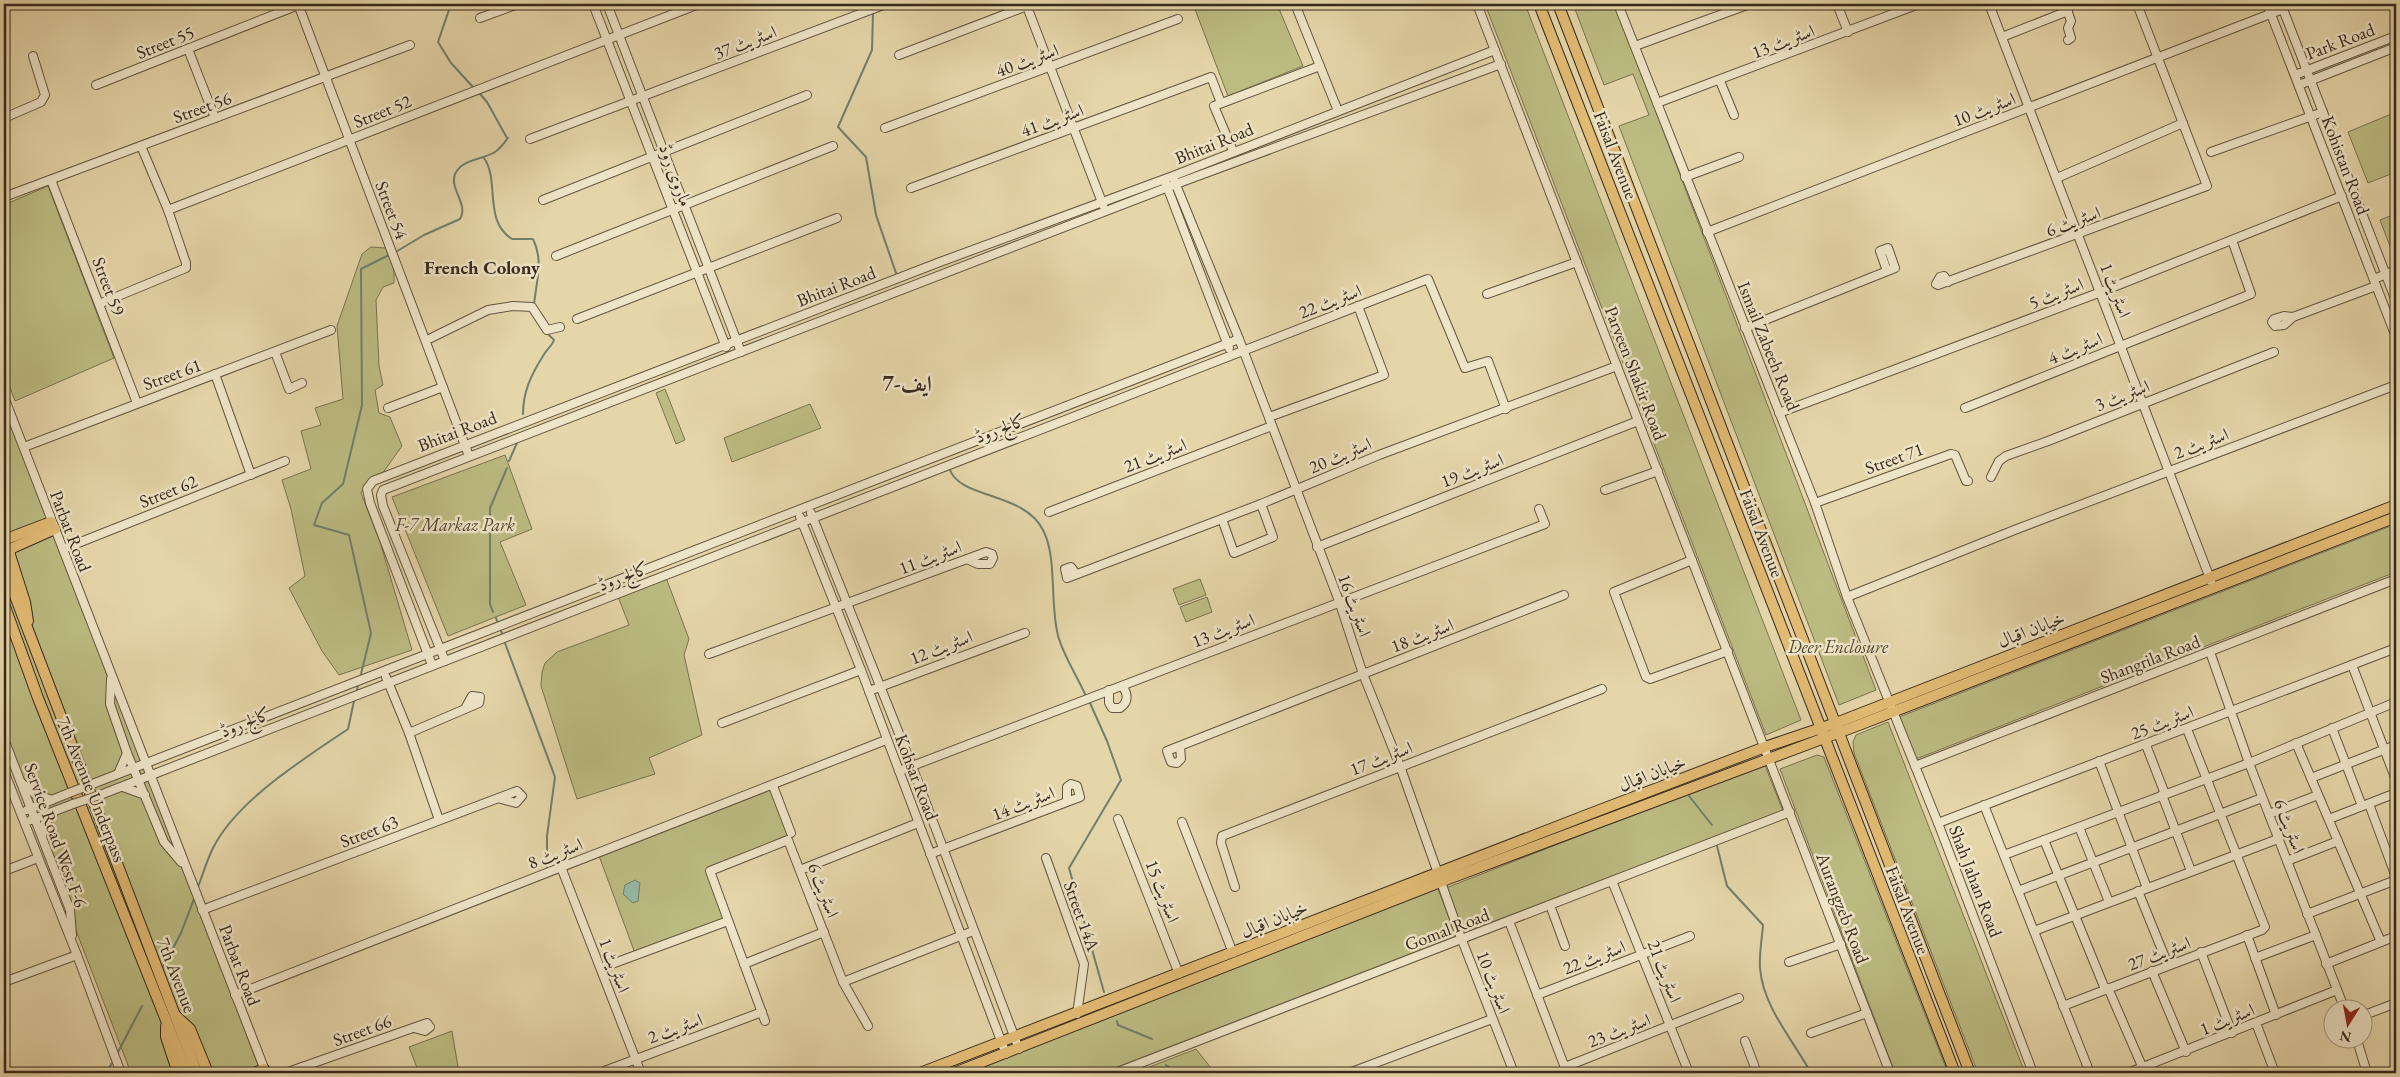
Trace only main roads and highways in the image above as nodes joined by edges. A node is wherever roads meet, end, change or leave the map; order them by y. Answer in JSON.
{"nodes":[{"id":1,"x":1539,"y":4,"type":"edge"},
{"id":2,"x":1558,"y":4,"type":"edge"},
{"id":3,"x":1607,"y":127,"type":"junction"},
{"id":4,"x":1590,"y":133,"type":"junction"},
{"id":5,"x":1616,"y":149,"type":"junction"},
{"id":6,"x":1600,"y":156,"type":"junction"},
{"id":7,"x":2396,"y":505,"type":"edge"},
{"id":8,"x":2396,"y":517,"type":"edge"},
{"id":9,"x":4,"y":537,"type":"edge"},
{"id":10,"x":4,"y":567,"type":"edge"},
{"id":11,"x":4,"y":604,"type":"edge"},
{"id":12,"x":4,"y":622,"type":"edge"},
{"id":13,"x":30,"y":639,"type":"junction"},
{"id":14,"x":17,"y":640,"type":"junction"},
{"id":15,"x":1823,"y":691,"type":"junction"},
{"id":16,"x":1807,"y":695,"type":"junction"},
{"id":17,"x":1856,"y":715,"type":"junction"},
{"id":18,"x":1859,"y":726,"type":"junction"},
{"id":19,"x":1838,"y":728,"type":"junction"},
{"id":20,"x":1822,"y":734,"type":"junction"},
{"id":21,"x":1795,"y":743,"type":"junction"},
{"id":22,"x":1848,"y":754,"type":"junction"},
{"id":23,"x":1833,"y":762,"type":"junction"},
{"id":24,"x":1439,"y":877,"type":"junction"},
{"id":25,"x":121,"y":891,"type":"junction"},
{"id":26,"x":170,"y":1016,"type":"junction"},
{"id":27,"x":265,"y":1071,"type":"edge"},
{"id":28,"x":178,"y":1073,"type":"edge"},
{"id":29,"x":187,"y":1073,"type":"edge"},
{"id":30,"x":197,"y":1073,"type":"edge"},
{"id":31,"x":208,"y":1073,"type":"edge"},
{"id":32,"x":254,"y":1073,"type":"edge"},
{"id":33,"x":920,"y":1073,"type":"edge"},
{"id":34,"x":954,"y":1073,"type":"edge"},
{"id":35,"x":1954,"y":1073,"type":"edge"},
{"id":36,"x":1970,"y":1073,"type":"edge"}],
"edges":[{"from":1,"to":4,"type":"main road","name":"Faisal Avenue"},
{"from":2,"to":3,"type":"main road","name":"Faisal Avenue"},
{"from":3,"to":4,"type":"main road"},
{"from":3,"to":5,"type":"main road","name":"Faisal Avenue"},
{"from":4,"to":6,"type":"main road","name":"Faisal Avenue"},
{"from":5,"to":6,"type":"main road"},
{"from":5,"to":15,"type":"main road","name":"Faisal Avenue"},
{"from":6,"to":16,"type":"main road","name":"Faisal Avenue"},
{"from":7,"to":17,"type":"main road","name":"خیابان اقبال"},
{"from":8,"to":18,"type":"main road","name":"خیابان اقبال"},
{"from":9,"to":13,"type":"main road"},
{"from":10,"to":13,"type":"main road"},
{"from":11,"to":14,"type":"main road"},
{"from":12,"to":14,"type":"main road"},
{"from":13,"to":25,"type":"main road","name":"7th Avenue Underpass"},
{"from":14,"to":25,"type":"main road","name":"7th Avenue Underpass"},
{"from":15,"to":17,"type":"main road"},
{"from":15,"to":19,"type":"main road","name":"Faisal Avenue"},
{"from":16,"to":20,"type":"main road","name":"Faisal Avenue"},
{"from":16,"to":21,"type":"main road"},
{"from":17,"to":19,"type":"main road","name":"خیابان اقبال"},
{"from":18,"to":19,"type":"main road","name":"خیابان اقبال"},
{"from":18,"to":22,"type":"main road"},
{"from":19,"to":20,"type":"main road","name":"خیابان اقبال"},
{"from":19,"to":22,"type":"main road","name":"Faisal Avenue"},
{"from":20,"to":21,"type":"main road","name":"خیابان اقبال"},
{"from":20,"to":23,"type":"main road","name":"Faisal Avenue"},
{"from":21,"to":23,"type":"main road"},
{"from":21,"to":24,"type":"main road","name":"خیابان اقبال"},
{"from":22,"to":36,"type":"main road","name":"Faisal Avenue"},
{"from":23,"to":35,"type":"main road","name":"Faisal Avenue"},
{"from":24,"to":33,"type":"main road","name":"خیابان اقبال"},
{"from":24,"to":34,"type":"main road","name":"خیابان اقبال"},
{"from":25,"to":26,"type":"main road","name":"7th Avenue"},
{"from":26,"to":28,"type":"main road"},
{"from":26,"to":29,"type":"main road","name":"7th Avenue"},
{"from":26,"to":30,"type":"main road","name":"7th Avenue"},
{"from":26,"to":31,"type":"main road"},
{"from":27,"to":32,"type":"main road"}]}
